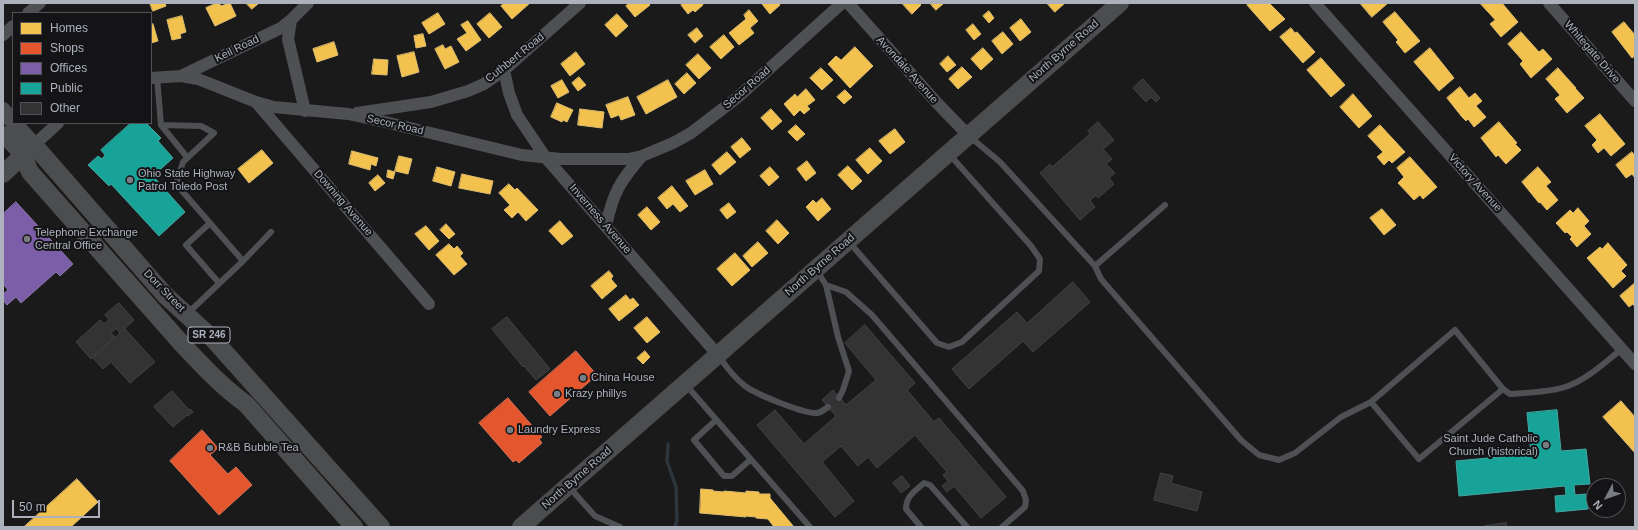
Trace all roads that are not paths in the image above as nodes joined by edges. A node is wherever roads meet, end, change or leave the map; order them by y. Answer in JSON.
{"nodes":[{"id":1,"x":40,"y":3,"type":"edge"},
{"id":2,"x":308,"y":3,"type":"edge"},
{"id":3,"x":580,"y":3,"type":"edge"},
{"id":4,"x":842,"y":3,"type":"edge"},
{"id":5,"x":848,"y":3,"type":"edge"},
{"id":6,"x":1120,"y":3,"type":"edge"},
{"id":7,"x":1315,"y":3,"type":"edge"},
{"id":8,"x":1549,"y":3,"type":"edge"},
{"id":9,"x":29,"y":12,"type":"edge"},
{"id":10,"x":291,"y":20,"type":"junction"},
{"id":11,"x":12,"y":27,"type":"edge"},
{"id":12,"x":3,"y":35,"type":"edge"},
{"id":13,"x":504,"y":70,"type":"junction"},
{"id":14,"x":181,"y":76,"type":"junction"},
{"id":15,"x":154,"y":78,"type":"edge"},
{"id":16,"x":1635,"y":100,"type":"edge"},
{"id":17,"x":256,"y":102,"type":"junction"},
{"id":18,"x":3,"y":110,"type":"edge"},
{"id":19,"x":306,"y":111,"type":"junction"},
{"id":20,"x":348,"y":114,"type":"junction"},
{"id":21,"x":12,"y":120,"type":"edge"},
{"id":22,"x":15,"y":124,"type":"edge"},
{"id":23,"x":57,"y":124,"type":"edge"},
{"id":24,"x":160,"y":125,"type":"junction"},
{"id":25,"x":3,"y":134,"type":"edge"},
{"id":26,"x":968,"y":135,"type":"junction"},
{"id":27,"x":29,"y":151,"type":"junction"},
{"id":28,"x":948,"y":152,"type":"junction"},
{"id":29,"x":642,"y":156,"type":"junction"},
{"id":30,"x":187,"y":157,"type":"junction"},
{"id":31,"x":546,"y":158,"type":"junction"},
{"id":32,"x":3,"y":174,"type":"edge"},
{"id":33,"x":1165,"y":205,"type":"dead end"},
{"id":34,"x":210,"y":223,"type":"junction"},
{"id":35,"x":606,"y":226,"type":"junction"},
{"id":36,"x":270,"y":232,"type":"dead end"},
{"id":37,"x":848,"y":240,"type":"junction"},
{"id":38,"x":243,"y":261,"type":"junction"},
{"id":39,"x":1094,"y":266,"type":"junction"},
{"id":40,"x":816,"y":268,"type":"junction"},
{"id":41,"x":219,"y":283,"type":"junction"},
{"id":42,"x":826,"y":285,"type":"junction"},
{"id":43,"x":430,"y":304,"type":"dead end"},
{"id":44,"x":186,"y":314,"type":"junction"},
{"id":45,"x":1622,"y":349,"type":"junction"},
{"id":46,"x":718,"y":355,"type":"junction"},
{"id":47,"x":1635,"y":364,"type":"edge"},
{"id":48,"x":684,"y":384,"type":"junction"},
{"id":49,"x":1503,"y":389,"type":"junction"},
{"id":50,"x":839,"y":398,"type":"dead end"},
{"id":51,"x":1371,"y":402,"type":"junction"},
{"id":52,"x":828,"y":407,"type":"dead end"},
{"id":53,"x":716,"y":420,"type":"junction"},
{"id":54,"x":750,"y":460,"type":"junction"},
{"id":55,"x":568,"y":486,"type":"junction"},
{"id":56,"x":354,"y":527,"type":"edge"},
{"id":57,"x":381,"y":527,"type":"edge"},
{"id":58,"x":521,"y":527,"type":"edge"},
{"id":59,"x":620,"y":527,"type":"edge"},
{"id":60,"x":810,"y":527,"type":"edge"},
{"id":61,"x":922,"y":527,"type":"edge"},
{"id":62,"x":967,"y":527,"type":"edge"},
{"id":63,"x":1002,"y":527,"type":"edge"}],
"edges":[{"from":1,"to":9,"type":"street"},
{"from":2,"to":10,"type":"street","name":"Keil Road"},
{"from":3,"to":13,"type":"street","name":"Cuthbert Road"},
{"from":4,"to":29,"type":"street","name":"Secor Road"},
{"from":5,"to":26,"type":"street","name":"Avondale Avenue"},
{"from":6,"to":26,"type":"main road","name":"North Byrne Road"},
{"from":7,"to":45,"type":"street","name":"Victory Avenue"},
{"from":8,"to":16,"type":"street","name":"Whitegate Drive"},
{"from":10,"to":14,"type":"street","name":"Keil Road"},
{"from":10,"to":19,"type":"street"},
{"from":11,"to":12,"type":"street"},
{"from":13,"to":20,"type":"street","name":"Cuthbert Road"},
{"from":13,"to":31,"type":"street","name":"Inverness Avenue"},
{"from":14,"to":15,"type":"street","name":"Secor Road"},
{"from":14,"to":17,"type":"street","name":"Secor Road"},
{"from":15,"to":24,"type":"lane"},
{"from":17,"to":19,"type":"street","name":"Secor Road"},
{"from":17,"to":43,"type":"street","name":"Downing Avenue"},
{"from":18,"to":21,"type":"main road","name":"Dorr Street","number":"SR 246"},
{"from":19,"to":20,"type":"street","name":"Secor Road"},
{"from":20,"to":31,"type":"street","name":"Secor Road"},
{"from":22,"to":27,"type":"main road","name":"Dorr Street","number":"SR 246"},
{"from":23,"to":27,"type":"street"},
{"from":24,"to":30,"type":"lane"},
{"from":24,"to":30,"type":"lane"},
{"from":25,"to":27,"type":"main road","name":"Dorr Street","number":"SR 246"},
{"from":26,"to":28,"type":"main road","name":"North Byrne Road"},
{"from":26,"to":39,"type":"lane"},
{"from":27,"to":32,"type":"main road"},
{"from":27,"to":44,"type":"main road","name":"Dorr Street","number":"SR 246"},
{"from":27,"to":56,"type":"main road","name":"Dorr Street","number":"SR 246"},
{"from":28,"to":37,"type":"main road","name":"North Byrne Road"},
{"from":28,"to":37,"type":"lane"},
{"from":29,"to":31,"type":"street","name":"Secor Road"},
{"from":29,"to":35,"type":"street","name":"Secor Road"},
{"from":30,"to":34,"type":"lane"},
{"from":31,"to":35,"type":"street","name":"Inverness Avenue"},
{"from":33,"to":39,"type":"lane"},
{"from":34,"to":38,"type":"lane"},
{"from":34,"to":41,"type":"lane"},
{"from":35,"to":46,"type":"street","name":"Inverness Avenue"},
{"from":36,"to":38,"type":"lane"},
{"from":37,"to":40,"type":"main road","name":"North Byrne Road"},
{"from":38,"to":41,"type":"lane"},
{"from":39,"to":51,"type":"lane"},
{"from":40,"to":42,"type":"lane"},
{"from":40,"to":46,"type":"main road","name":"North Byrne Road"},
{"from":41,"to":44,"type":"lane"},
{"from":42,"to":50,"type":"lane"},
{"from":42,"to":63,"type":"lane"},
{"from":44,"to":57,"type":"main road","name":"Dorr Street","number":"SR 246"},
{"from":45,"to":47,"type":"street","name":"Victory Avenue"},
{"from":45,"to":49,"type":"lane"},
{"from":46,"to":48,"type":"main road","name":"North Byrne Road"},
{"from":46,"to":52,"type":"lane"},
{"from":48,"to":53,"type":"lane"},
{"from":48,"to":55,"type":"main road","name":"North Byrne Road"},
{"from":49,"to":51,"type":"lane"},
{"from":49,"to":51,"type":"lane"},
{"from":53,"to":54,"type":"lane"},
{"from":53,"to":54,"type":"lane"},
{"from":54,"to":60,"type":"lane"},
{"from":55,"to":58,"type":"main road","name":"North Byrne Road"},
{"from":55,"to":59,"type":"lane"},
{"from":61,"to":62,"type":"lane"}]}
